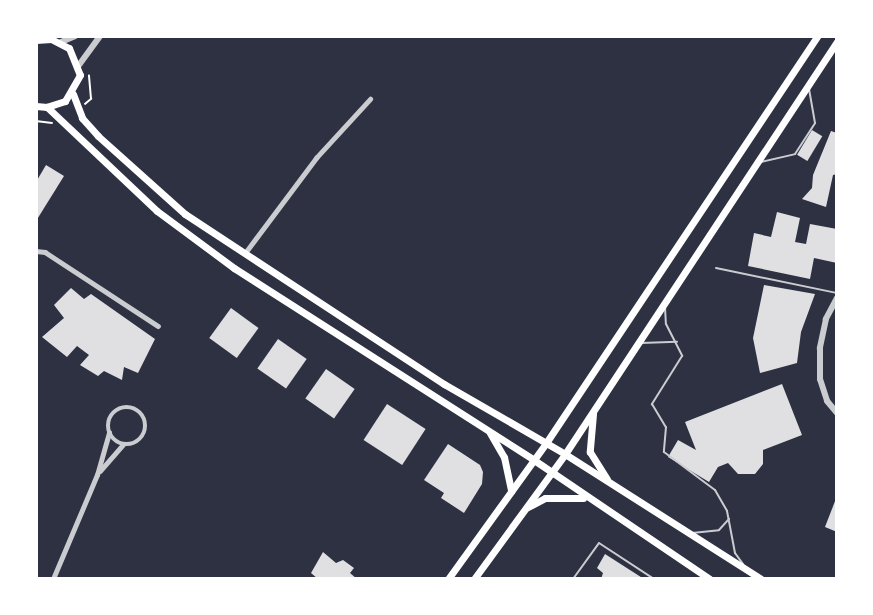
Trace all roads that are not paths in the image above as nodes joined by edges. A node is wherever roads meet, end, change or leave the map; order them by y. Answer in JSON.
{"nodes":[{"id":1,"x":75,"y":36,"type":"edge"},
{"id":2,"x":100,"y":36,"type":"edge"},
{"id":3,"x":817,"y":36,"type":"edge"},
{"id":4,"x":50,"y":37,"type":"edge"},
{"id":5,"x":36,"y":40,"type":"edge"},
{"id":6,"x":61,"y":42,"type":"junction"},
{"id":7,"x":837,"y":42,"type":"edge"},
{"id":8,"x":79,"y":65,"type":"junction"},
{"id":9,"x":808,"y":84,"type":"junction"},
{"id":10,"x":73,"y":94,"type":"junction"},
{"id":11,"x":370,"y":99,"type":"dead end"},
{"id":12,"x":36,"y":106,"type":"edge"},
{"id":13,"x":46,"y":107,"type":"junction"},
{"id":14,"x":755,"y":163,"type":"junction"},
{"id":15,"x":36,"y":251,"type":"edge"},
{"id":16,"x":245,"y":253,"type":"junction"},
{"id":17,"x":717,"y":268,"type":"dead end"},
{"id":18,"x":837,"y":293,"type":"edge"},
{"id":19,"x":837,"y":298,"type":"edge"},
{"id":20,"x":664,"y":302,"type":"junction"},
{"id":21,"x":158,"y":326,"type":"dead end"},
{"id":22,"x":677,"y":342,"type":"junction"},
{"id":23,"x":637,"y":344,"type":"junction"},
{"id":24,"x":593,"y":411,"type":"junction"},
{"id":25,"x":837,"y":413,"type":"edge"},
{"id":26,"x":489,"y":431,"type":"junction"},
{"id":27,"x":109,"y":434,"type":"junction"},
{"id":28,"x":546,"y":443,"type":"junction"},
{"id":29,"x":123,"y":445,"type":"junction"},
{"id":30,"x":565,"y":454,"type":"junction"},
{"id":31,"x":534,"y":460,"type":"junction"},
{"id":32,"x":551,"y":472,"type":"junction"},
{"id":33,"x":97,"y":475,"type":"junction"},
{"id":34,"x":610,"y":483,"type":"junction"},
{"id":35,"x":511,"y":492,"type":"junction"},
{"id":36,"x":587,"y":499,"type":"junction"},
{"id":37,"x":526,"y":509,"type":"junction"},
{"id":38,"x":729,"y":519,"type":"junction"},
{"id":39,"x":689,"y":532,"type":"junction"},
{"id":40,"x":746,"y":569,"type":"junction"},
{"id":41,"x":53,"y":579,"type":"edge"},
{"id":42,"x":448,"y":579,"type":"edge"},
{"id":43,"x":474,"y":579,"type":"edge"},
{"id":44,"x":573,"y":579,"type":"edge"},
{"id":45,"x":654,"y":579,"type":"edge"},
{"id":46,"x":710,"y":579,"type":"edge"},
{"id":47,"x":761,"y":579,"type":"edge"}],
"edges":[{"from":1,"to":6,"type":"street"},
{"from":2,"to":8,"type":"street"},
{"from":3,"to":28,"type":"main road"},
{"from":4,"to":5,"type":"main road"},
{"from":4,"to":6,"type":"main road"},
{"from":6,"to":8,"type":"main road"},
{"from":7,"to":9,"type":"main road"},
{"from":8,"to":10,"type":"main road"},
{"from":9,"to":14,"type":"main road"},
{"from":9,"to":14,"type":"lane"},
{"from":10,"to":13,"type":"main road"},
{"from":10,"to":16,"type":"main road"},
{"from":11,"to":16,"type":"street"},
{"from":12,"to":13,"type":"main road"},
{"from":13,"to":26,"type":"main road"},
{"from":14,"to":20,"type":"main road"},
{"from":15,"to":21,"type":"street"},
{"from":16,"to":28,"type":"main road"},
{"from":17,"to":18,"type":"lane"},
{"from":19,"to":25,"type":"street"},
{"from":20,"to":22,"type":"lane"},
{"from":20,"to":23,"type":"main road"},
{"from":22,"to":23,"type":"lane"},
{"from":22,"to":38,"type":"lane"},
{"from":23,"to":24,"type":"main road"},
{"from":24,"to":30,"type":"main road"},
{"from":24,"to":34,"type":"main road"},
{"from":26,"to":31,"type":"main road"},
{"from":26,"to":35,"type":"main road"},
{"from":27,"to":29,"type":"street"},
{"from":27,"to":29,"type":"street"},
{"from":27,"to":33,"type":"street"},
{"from":28,"to":30,"type":"main road"},
{"from":28,"to":31,"type":"main road"},
{"from":29,"to":33,"type":"street"},
{"from":30,"to":32,"type":"main road"},
{"from":30,"to":34,"type":"main road"},
{"from":31,"to":32,"type":"main road"},
{"from":31,"to":35,"type":"main road"},
{"from":32,"to":36,"type":"main road"},
{"from":32,"to":37,"type":"main road"},
{"from":33,"to":41,"type":"street"},
{"from":34,"to":39,"type":"main road"},
{"from":35,"to":42,"type":"main road"},
{"from":36,"to":37,"type":"main road"},
{"from":36,"to":46,"type":"main road"},
{"from":37,"to":43,"type":"main road"},
{"from":38,"to":39,"type":"lane"},
{"from":38,"to":40,"type":"lane"},
{"from":39,"to":40,"type":"main road"},
{"from":40,"to":47,"type":"main road"},
{"from":44,"to":45,"type":"lane"}]}
